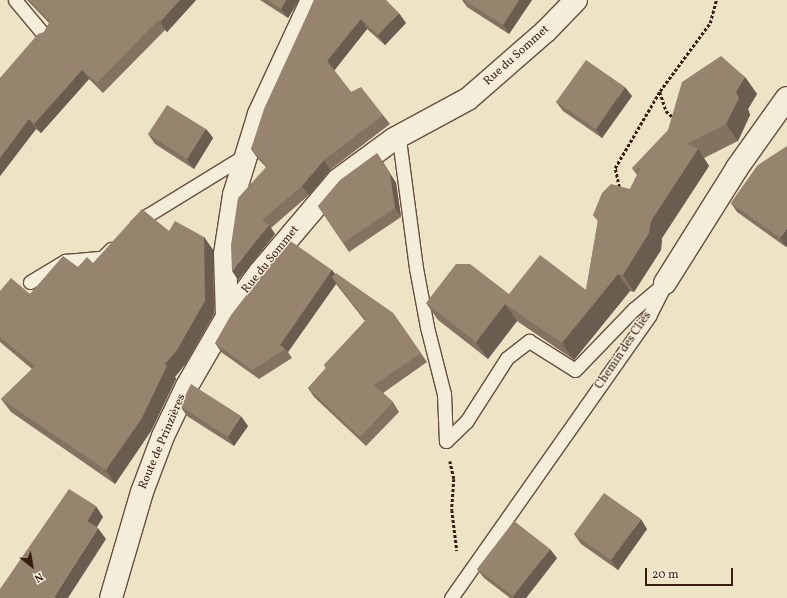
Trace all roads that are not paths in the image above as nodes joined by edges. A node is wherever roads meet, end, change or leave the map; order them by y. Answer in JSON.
{"nodes":[{"id":1,"x":15,"y":0,"type":"edge"},
{"id":2,"x":312,"y":0,"type":"edge"},
{"id":3,"x":576,"y":0,"type":"edge"},
{"id":4,"x":45,"y":36,"type":"edge"},
{"id":5,"x":787,"y":98,"type":"edge"},
{"id":6,"x":398,"y":139,"type":"junction"},
{"id":7,"x":247,"y":154,"type":"junction"},
{"id":8,"x":30,"y":282,"type":"dead end"},
{"id":9,"x":665,"y":283,"type":"junction"},
{"id":10,"x":227,"y":317,"type":"junction"},
{"id":11,"x":111,"y":598,"type":"edge"},
{"id":12,"x":451,"y":598,"type":"edge"}],
"edges":[{"from":1,"to":4,"type":"lane"},
{"from":2,"to":7,"type":"street","name":"Rue du Sommet"},
{"from":3,"to":6,"type":"street","name":"Rue du Sommet"},
{"from":5,"to":9,"type":"street","name":"Chemin des Clies"},
{"from":6,"to":9,"type":"lane"},
{"from":6,"to":10,"type":"street","name":"Rue du Sommet"},
{"from":7,"to":8,"type":"lane"},
{"from":7,"to":10,"type":"street","name":"Rue du Sommet"},
{"from":9,"to":12,"type":"lane","name":"Chemin des Clies"},
{"from":10,"to":11,"type":"street","name":"Route de Prinzières"}]}
